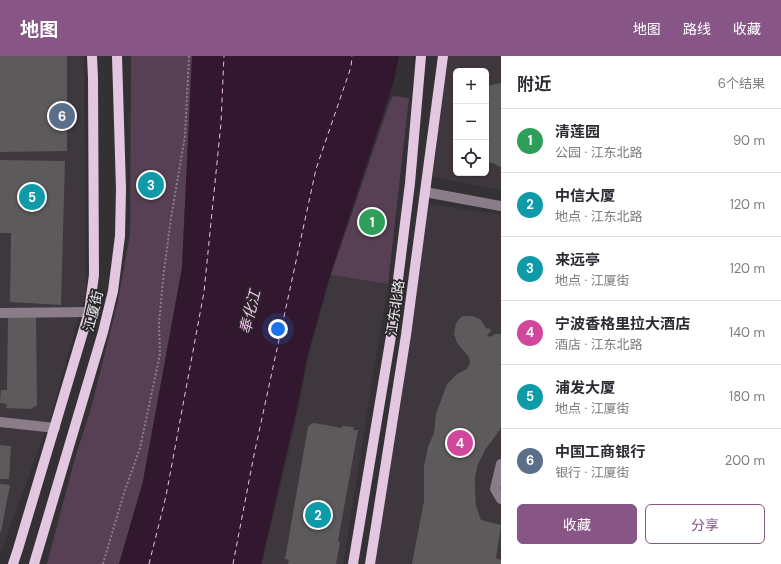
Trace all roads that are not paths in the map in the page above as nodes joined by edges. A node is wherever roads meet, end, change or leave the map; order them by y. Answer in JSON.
{"nodes":[{"id":1,"x":92,"y":56,"type":"edge"},
{"id":2,"x":117,"y":56,"type":"edge"},
{"id":3,"x":421,"y":56,"type":"edge"},
{"id":4,"x":443,"y":56,"type":"edge"},
{"id":5,"x":425,"y":192,"type":"junction"},
{"id":6,"x":501,"y":206,"type":"edge"},
{"id":7,"x":89,"y":312,"type":"junction"},
{"id":8,"x":0,"y":313,"type":"edge"},
{"id":9,"x":0,"y":422,"type":"edge"},
{"id":10,"x":55,"y":428,"type":"junction"},
{"id":11,"x":501,"y":464,"type":"edge"},
{"id":12,"x":501,"y":499,"type":"edge"},
{"id":13,"x":13,"y":564,"type":"edge"},
{"id":14,"x":34,"y":564,"type":"edge"},
{"id":15,"x":353,"y":564,"type":"edge"},
{"id":16,"x":370,"y":564,"type":"edge"}],
"edges":[{"from":1,"to":7,"type":"main road","name":"江厦街"},
{"from":2,"to":14,"type":"main road","name":"江厦街"},
{"from":3,"to":15,"type":"main road","name":"江东北路"},
{"from":4,"to":5,"type":"main road","name":"江东北路"},
{"from":5,"to":6,"type":"street"},
{"from":5,"to":16,"type":"main road","name":"江东北路"},
{"from":7,"to":8,"type":"street"},
{"from":7,"to":10,"type":"main road","name":"江厦街"},
{"from":9,"to":10,"type":"street"},
{"from":10,"to":13,"type":"main road","name":"江厦街"},
{"from":11,"to":12,"type":"street"}]}
